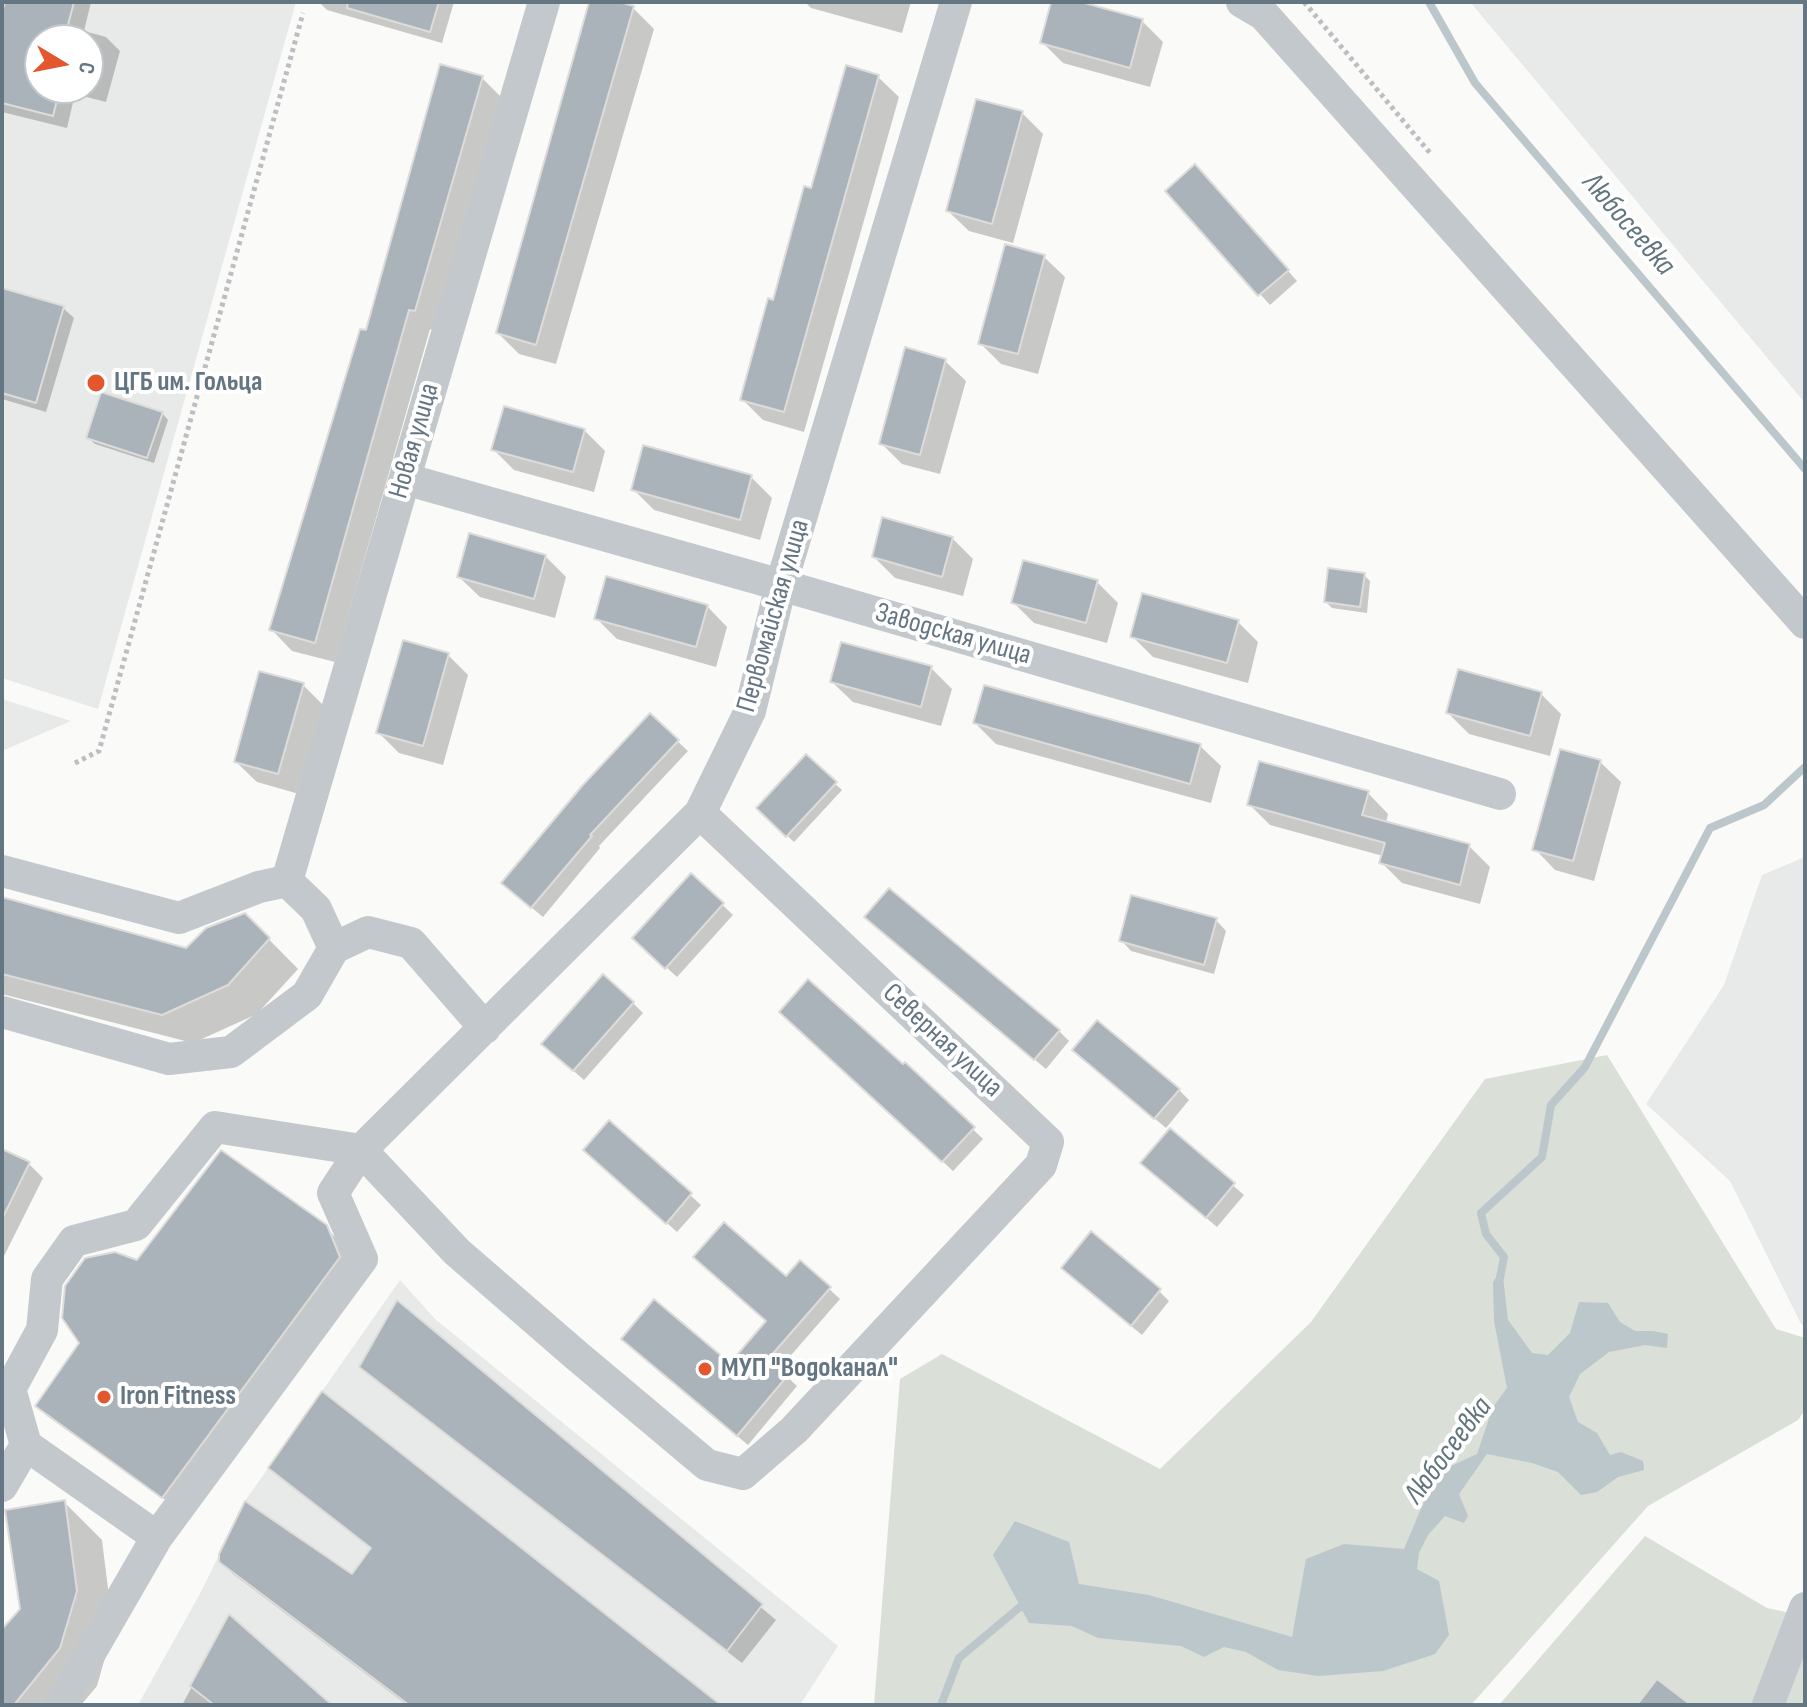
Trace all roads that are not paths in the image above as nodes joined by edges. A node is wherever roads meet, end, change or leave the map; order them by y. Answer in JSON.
{"nodes":[{"id":1,"x":544,"y":2,"type":"edge"},
{"id":2,"x":956,"y":2,"type":"edge"},
{"id":3,"x":1242,"y":2,"type":"edge"},
{"id":4,"x":405,"y":479,"type":"junction"},
{"id":5,"x":781,"y":585,"type":"junction"},
{"id":6,"x":1805,"y":623,"type":"edge"},
{"id":7,"x":1500,"y":794,"type":"dead end"},
{"id":8,"x":700,"y":813,"type":"junction"},
{"id":9,"x":2,"y":871,"type":"edge"},
{"id":10,"x":287,"y":881,"type":"junction"},
{"id":11,"x":334,"y":948,"type":"junction"},
{"id":12,"x":2,"y":1012,"type":"edge"},
{"id":13,"x":485,"y":1028,"type":"junction"},
{"id":14,"x":361,"y":1150,"type":"junction"},
{"id":15,"x":26,"y":1445,"type":"junction"},
{"id":16,"x":2,"y":1486,"type":"edge"},
{"id":17,"x":157,"y":1537,"type":"junction"},
{"id":18,"x":1805,"y":1608,"type":"edge"},
{"id":19,"x":60,"y":1705,"type":"edge"},
{"id":20,"x":1768,"y":1705,"type":"edge"}],
"edges":[{"from":1,"to":4,"type":"street","name":"Новая улица"},
{"from":2,"to":5,"type":"street","name":"Первомайская улица"},
{"from":3,"to":6,"type":"street"},
{"from":4,"to":5,"type":"street","name":"Заводская улица"},
{"from":4,"to":10,"type":"street","name":"Новая улица"},
{"from":5,"to":7,"type":"street","name":"Заводская улица"},
{"from":5,"to":8,"type":"street","name":"Первомайская улица"},
{"from":8,"to":13,"type":"street","name":"Первомайская улица"},
{"from":8,"to":14,"type":"street","name":"Северная улица"},
{"from":9,"to":10,"type":"street"},
{"from":10,"to":11,"type":"street"},
{"from":11,"to":12,"type":"street"},
{"from":11,"to":13,"type":"street"},
{"from":13,"to":14,"type":"street","name":"Первомайская улица"},
{"from":14,"to":15,"type":"street"},
{"from":14,"to":17,"type":"street","name":"Первомайская улица"},
{"from":15,"to":16,"type":"street"},
{"from":15,"to":17,"type":"street"},
{"from":17,"to":19,"type":"street"},
{"from":18,"to":20,"type":"street"}]}
